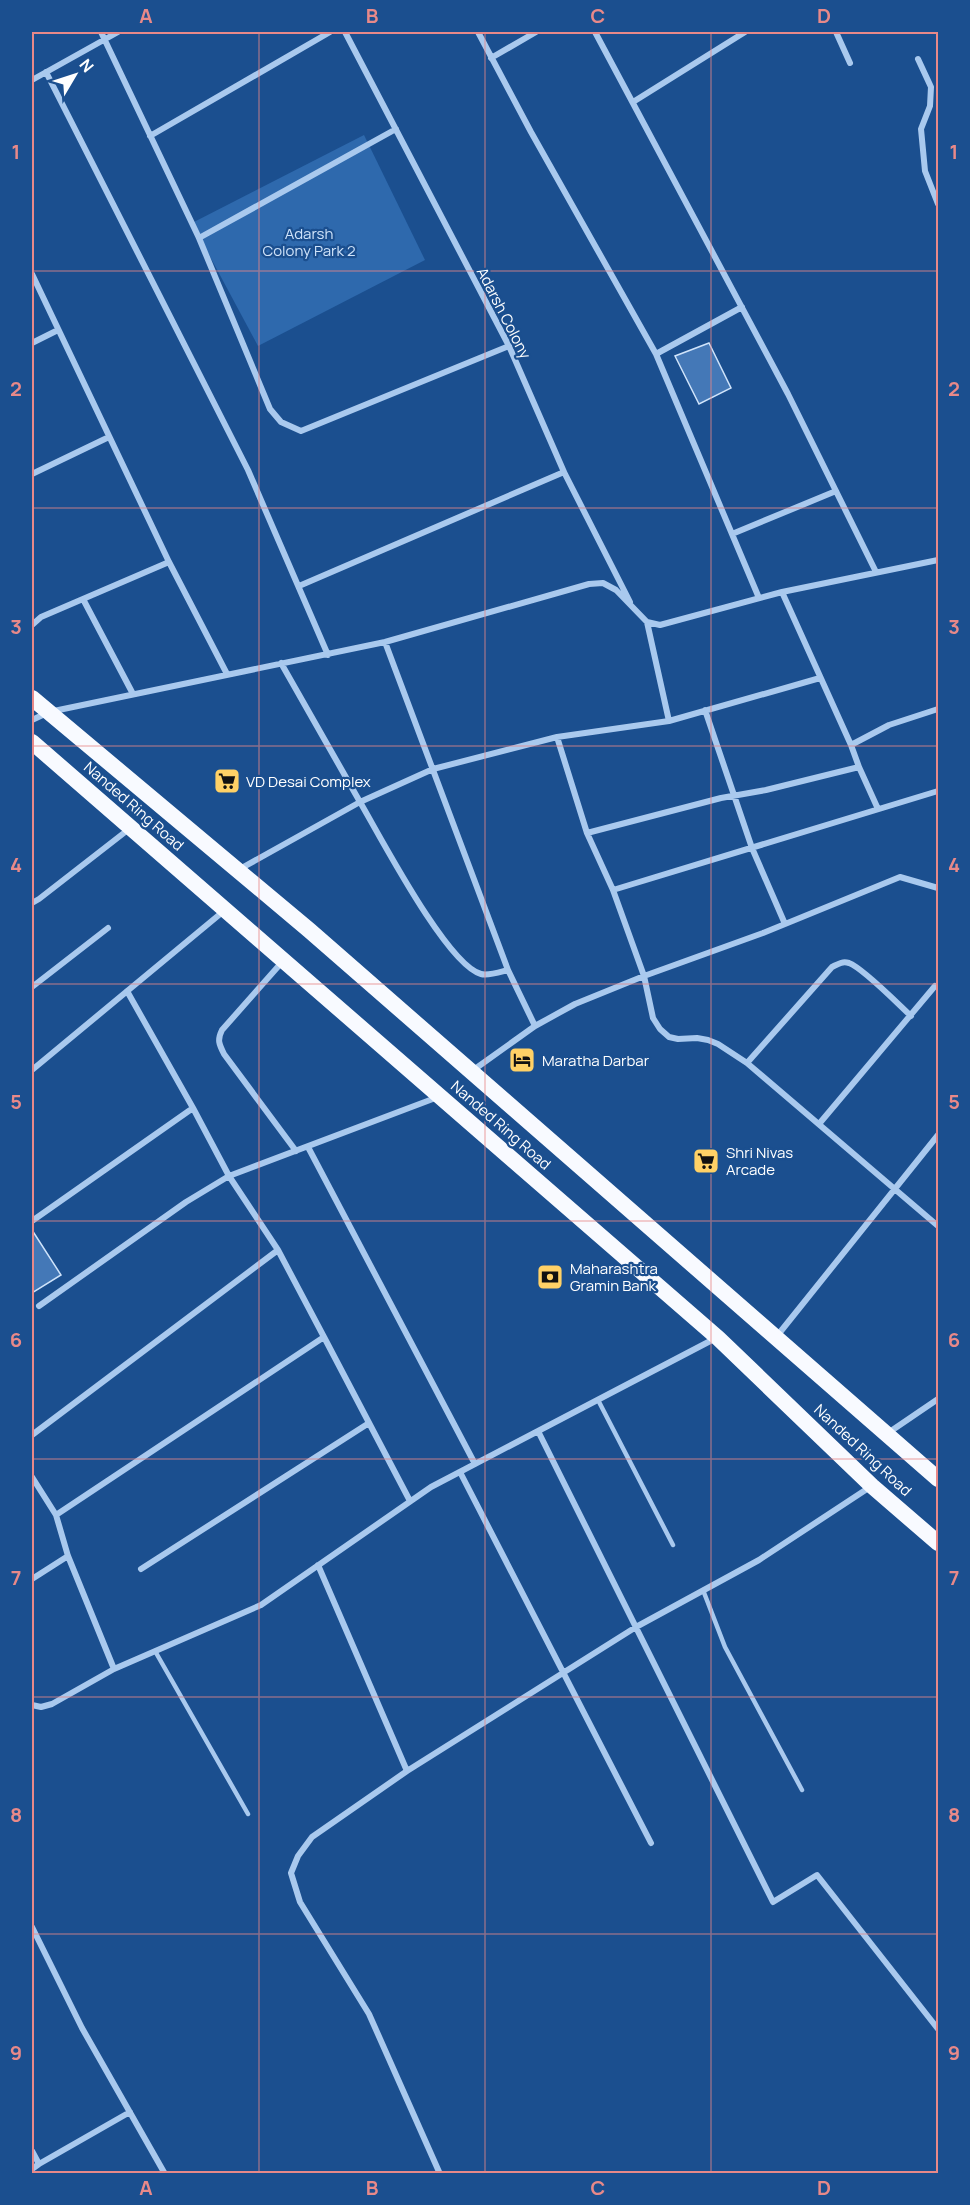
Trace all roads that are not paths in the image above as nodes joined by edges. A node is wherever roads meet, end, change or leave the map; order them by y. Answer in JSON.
{"nodes":[{"id":1,"x":101,"y":32,"type":"edge"},
{"id":2,"x":118,"y":32,"type":"edge"},
{"id":3,"x":330,"y":32,"type":"edge"},
{"id":4,"x":345,"y":32,"type":"edge"},
{"id":5,"x":478,"y":32,"type":"edge"},
{"id":6,"x":536,"y":32,"type":"edge"},
{"id":7,"x":595,"y":32,"type":"edge"},
{"id":8,"x":745,"y":32,"type":"edge"},
{"id":9,"x":836,"y":32,"type":"edge"},
{"id":10,"x":104,"y":39,"type":"junction"},
{"id":11,"x":491,"y":58,"type":"junction"},
{"id":12,"x":918,"y":59,"type":"dead end"},
{"id":13,"x":850,"y":63,"type":"dead end"},
{"id":14,"x":46,"y":72,"type":"junction"},
{"id":15,"x":32,"y":80,"type":"edge"},
{"id":16,"x":633,"y":102,"type":"junction"},
{"id":17,"x":396,"y":129,"type":"junction"},
{"id":18,"x":150,"y":136,"type":"junction"},
{"id":19,"x":939,"y":204,"type":"edge"},
{"id":20,"x":199,"y":238,"type":"junction"},
{"id":21,"x":32,"y":274,"type":"edge"},
{"id":22,"x":742,"y":307,"type":"junction"},
{"id":23,"x":58,"y":330,"type":"junction"},
{"id":24,"x":32,"y":343,"type":"edge"},
{"id":25,"x":509,"y":346,"type":"junction"},
{"id":26,"x":656,"y":354,"type":"junction"},
{"id":27,"x":109,"y":437,"type":"junction"},
{"id":28,"x":564,"y":472,"type":"junction"},
{"id":29,"x":32,"y":474,"type":"edge"},
{"id":30,"x":836,"y":491,"type":"junction"},
{"id":31,"x":732,"y":534,"type":"junction"},
{"id":32,"x":939,"y":560,"type":"edge"},
{"id":33,"x":169,"y":562,"type":"junction"},
{"id":34,"x":876,"y":572,"type":"junction"},
{"id":35,"x":300,"y":586,"type":"junction"},
{"id":36,"x":782,"y":592,"type":"junction"},
{"id":37,"x":759,"y":598,"type":"junction"},
{"id":38,"x":83,"y":599,"type":"junction"},
{"id":39,"x":633,"y":609,"type":"junction"},
{"id":40,"x":646,"y":622,"type":"junction"},
{"id":41,"x":32,"y":625,"type":"edge"},
{"id":42,"x":385,"y":642,"type":"junction"},
{"id":43,"x":328,"y":655,"type":"junction"},
{"id":44,"x":281,"y":663,"type":"junction"},
{"id":45,"x":227,"y":674,"type":"junction"},
{"id":46,"x":820,"y":678,"type":"junction"},
{"id":47,"x":133,"y":694,"type":"junction"},
{"id":48,"x":32,"y":698,"type":"edge"},
{"id":49,"x":939,"y":709,"type":"edge"},
{"id":50,"x":705,"y":710,"type":"junction"},
{"id":51,"x":49,"y":712,"type":"junction"},
{"id":52,"x":32,"y":720,"type":"edge"},
{"id":53,"x":669,"y":720,"type":"junction"},
{"id":54,"x":557,"y":737,"type":"junction"},
{"id":55,"x":32,"y":742,"type":"edge"},
{"id":56,"x":851,"y":745,"type":"junction"},
{"id":57,"x":859,"y":767,"type":"junction"},
{"id":58,"x":433,"y":769,"type":"junction"},
{"id":59,"x":939,"y":791,"type":"edge"},
{"id":60,"x":733,"y":796,"type":"junction"},
{"id":61,"x":360,"y":802,"type":"junction"},
{"id":62,"x":878,"y":809,"type":"junction"},
{"id":63,"x":131,"y":827,"type":"junction"},
{"id":64,"x":587,"y":833,"type":"junction"},
{"id":65,"x":752,"y":848,"type":"junction"},
{"id":66,"x":238,"y":870,"type":"junction"},
{"id":67,"x":939,"y":888,"type":"edge"},
{"id":68,"x":613,"y":890,"type":"junction"},
{"id":69,"x":32,"y":903,"type":"edge"},
{"id":70,"x":226,"y":910,"type":"junction"},
{"id":71,"x":784,"y":924,"type":"junction"},
{"id":72,"x":108,"y":928,"type":"dead end"},
{"id":73,"x":284,"y":960,"type":"junction"},
{"id":74,"x":508,"y":970,"type":"junction"},
{"id":75,"x":644,"y":976,"type":"junction"},
{"id":76,"x":935,"y":986,"type":"dead end"},
{"id":77,"x":32,"y":987,"type":"edge"},
{"id":78,"x":128,"y":991,"type":"junction"},
{"id":79,"x":911,"y":1016,"type":"junction"},
{"id":80,"x":535,"y":1026,"type":"junction"},
{"id":81,"x":747,"y":1063,"type":"junction"},
{"id":82,"x":32,"y":1070,"type":"edge"},
{"id":83,"x":472,"y":1071,"type":"junction"},
{"id":84,"x":440,"y":1096,"type":"junction"},
{"id":85,"x":193,"y":1108,"type":"junction"},
{"id":86,"x":819,"y":1124,"type":"junction"},
{"id":87,"x":939,"y":1136,"type":"edge"},
{"id":88,"x":308,"y":1147,"type":"junction"},
{"id":89,"x":296,"y":1151,"type":"junction"},
{"id":90,"x":229,"y":1176,"type":"junction"},
{"id":91,"x":895,"y":1189,"type":"junction"},
{"id":92,"x":32,"y":1221,"type":"edge"},
{"id":93,"x":939,"y":1226,"type":"edge"},
{"id":94,"x":278,"y":1250,"type":"junction"},
{"id":95,"x":39,"y":1305,"type":"dead end"},
{"id":96,"x":324,"y":1337,"type":"junction"},
{"id":97,"x":776,"y":1337,"type":"junction"},
{"id":98,"x":718,"y":1338,"type":"junction"},
{"id":99,"x":939,"y":1399,"type":"edge"},
{"id":100,"x":598,"y":1400,"type":"junction"},
{"id":101,"x":369,"y":1423,"type":"junction"},
{"id":102,"x":538,"y":1431,"type":"junction"},
{"id":103,"x":887,"y":1434,"type":"junction"},
{"id":104,"x":32,"y":1435,"type":"edge"},
{"id":105,"x":475,"y":1464,"type":"junction"},
{"id":106,"x":460,"y":1472,"type":"junction"},
{"id":107,"x":32,"y":1477,"type":"edge"},
{"id":108,"x":939,"y":1479,"type":"edge"},
{"id":109,"x":872,"y":1485,"type":"junction"},
{"id":110,"x":410,"y":1501,"type":"junction"},
{"id":111,"x":56,"y":1515,"type":"junction"},
{"id":112,"x":939,"y":1543,"type":"edge"},
{"id":113,"x":673,"y":1545,"type":"dead end"},
{"id":114,"x":68,"y":1556,"type":"junction"},
{"id":115,"x":318,"y":1565,"type":"junction"},
{"id":116,"x":141,"y":1569,"type":"dead end"},
{"id":117,"x":32,"y":1580,"type":"edge"},
{"id":118,"x":703,"y":1590,"type":"junction"},
{"id":119,"x":636,"y":1627,"type":"junction"},
{"id":120,"x":155,"y":1651,"type":"junction"},
{"id":121,"x":114,"y":1669,"type":"junction"},
{"id":122,"x":564,"y":1673,"type":"junction"},
{"id":123,"x":32,"y":1705,"type":"edge"},
{"id":124,"x":407,"y":1772,"type":"junction"},
{"id":125,"x":802,"y":1790,"type":"dead end"},
{"id":126,"x":248,"y":1814,"type":"dead end"},
{"id":127,"x":651,"y":1843,"type":"dead end"},
{"id":128,"x":32,"y":1927,"type":"edge"},
{"id":129,"x":939,"y":2029,"type":"edge"},
{"id":130,"x":130,"y":2112,"type":"junction"},
{"id":131,"x":32,"y":2151,"type":"edge"},
{"id":132,"x":39,"y":2164,"type":"junction"},
{"id":133,"x":32,"y":2169,"type":"edge"},
{"id":134,"x":440,"y":2173,"type":"edge"},
{"id":135,"x":165,"y":2174,"type":"edge"}],
"edges":[{"from":1,"to":10,"type":"street"},
{"from":2,"to":10,"type":"street"},
{"from":3,"to":18,"type":"street"},
{"from":4,"to":17,"type":"street","name":"Adarsh Colony"},
{"from":5,"to":11,"type":"street"},
{"from":6,"to":11,"type":"street"},
{"from":7,"to":16,"type":"street"},
{"from":8,"to":16,"type":"street"},
{"from":9,"to":13,"type":"street"},
{"from":10,"to":14,"type":"street"},
{"from":10,"to":18,"type":"street"},
{"from":11,"to":26,"type":"street"},
{"from":12,"to":19,"type":"street"},
{"from":14,"to":15,"type":"street"},
{"from":14,"to":35,"type":"street"},
{"from":16,"to":22,"type":"street"},
{"from":17,"to":20,"type":"street"},
{"from":17,"to":25,"type":"street","name":"Adarsh Colony"},
{"from":18,"to":20,"type":"street"},
{"from":20,"to":25,"type":"street"},
{"from":21,"to":23,"type":"street"},
{"from":22,"to":26,"type":"street"},
{"from":22,"to":30,"type":"street"},
{"from":23,"to":24,"type":"street"},
{"from":23,"to":27,"type":"street"},
{"from":25,"to":28,"type":"street","name":"Adarsh Colony"},
{"from":26,"to":31,"type":"street"},
{"from":27,"to":29,"type":"street"},
{"from":27,"to":33,"type":"street"},
{"from":28,"to":35,"type":"street"},
{"from":28,"to":39,"type":"street","name":"Adarsh Colony"},
{"from":30,"to":31,"type":"street"},
{"from":30,"to":34,"type":"street"},
{"from":31,"to":37,"type":"street"},
{"from":32,"to":34,"type":"street"},
{"from":33,"to":38,"type":"street"},
{"from":33,"to":45,"type":"street"},
{"from":34,"to":36,"type":"street"},
{"from":35,"to":43,"type":"street"},
{"from":36,"to":37,"type":"street"},
{"from":36,"to":46,"type":"street"},
{"from":37,"to":40,"type":"street"},
{"from":38,"to":41,"type":"street"},
{"from":38,"to":47,"type":"street"},
{"from":39,"to":40,"type":"street"},
{"from":39,"to":42,"type":"street"},
{"from":40,"to":53,"type":"street"},
{"from":42,"to":43,"type":"street"},
{"from":42,"to":58,"type":"street"},
{"from":43,"to":44,"type":"street"},
{"from":44,"to":45,"type":"street"},
{"from":44,"to":61,"type":"street"},
{"from":45,"to":47,"type":"street"},
{"from":46,"to":50,"type":"street"},
{"from":46,"to":56,"type":"street"},
{"from":47,"to":51,"type":"street"},
{"from":48,"to":51,"type":"highway"},
{"from":49,"to":56,"type":"street"},
{"from":50,"to":53,"type":"street"},
{"from":50,"to":60,"type":"street"},
{"from":51,"to":52,"type":"street"},
{"from":51,"to":66,"type":"highway"},
{"from":53,"to":54,"type":"street"},
{"from":54,"to":58,"type":"street"},
{"from":54,"to":64,"type":"street"},
{"from":55,"to":63,"type":"highway","name":"Nanded Ring Road"},
{"from":56,"to":57,"type":"street"},
{"from":57,"to":60,"type":"street"},
{"from":57,"to":62,"type":"street"},
{"from":58,"to":61,"type":"street"},
{"from":58,"to":74,"type":"street"},
{"from":59,"to":62,"type":"street"},
{"from":60,"to":64,"type":"street"},
{"from":60,"to":65,"type":"street"},
{"from":61,"to":66,"type":"street"},
{"from":61,"to":74,"type":"street"},
{"from":62,"to":65,"type":"street"},
{"from":63,"to":69,"type":"street"},
{"from":63,"to":70,"type":"highway","name":"Nanded Ring Road"},
{"from":64,"to":68,"type":"street"},
{"from":65,"to":68,"type":"street"},
{"from":65,"to":71,"type":"street"},
{"from":66,"to":83,"type":"highway"},
{"from":67,"to":71,"type":"street"},
{"from":68,"to":75,"type":"street"},
{"from":70,"to":73,"type":"highway","name":"Nanded Ring Road"},
{"from":70,"to":78,"type":"street"},
{"from":71,"to":75,"type":"street"},
{"from":72,"to":77,"type":"street"},
{"from":73,"to":84,"type":"highway","name":"Nanded Ring Road"},
{"from":73,"to":89,"type":"street"},
{"from":74,"to":80,"type":"street"},
{"from":75,"to":80,"type":"street"},
{"from":75,"to":81,"type":"street"},
{"from":76,"to":79,"type":"street"},
{"from":78,"to":82,"type":"street"},
{"from":78,"to":85,"type":"street"},
{"from":79,"to":81,"type":"street"},
{"from":79,"to":86,"type":"street"},
{"from":80,"to":83,"type":"street"},
{"from":81,"to":86,"type":"street"},
{"from":83,"to":97,"type":"highway"},
{"from":84,"to":88,"type":"street"},
{"from":84,"to":98,"type":"highway","name":"Nanded Ring Road"},
{"from":85,"to":90,"type":"street"},
{"from":85,"to":92,"type":"street"},
{"from":86,"to":91,"type":"street"},
{"from":87,"to":91,"type":"street"},
{"from":88,"to":89,"type":"street"},
{"from":88,"to":105,"type":"street"},
{"from":89,"to":90,"type":"street"},
{"from":90,"to":94,"type":"street"},
{"from":90,"to":95,"type":"street"},
{"from":91,"to":93,"type":"street"},
{"from":91,"to":97,"type":"street"},
{"from":94,"to":96,"type":"street"},
{"from":94,"to":104,"type":"street"},
{"from":96,"to":101,"type":"street"},
{"from":96,"to":111,"type":"street"},
{"from":97,"to":103,"type":"highway"},
{"from":98,"to":100,"type":"street"},
{"from":98,"to":109,"type":"highway","name":"Nanded Ring Road"},
{"from":99,"to":103,"type":"street"},
{"from":100,"to":102,"type":"street"},
{"from":100,"to":113,"type":"lane"},
{"from":101,"to":110,"type":"street"},
{"from":101,"to":116,"type":"street"},
{"from":102,"to":105,"type":"street"},
{"from":102,"to":119,"type":"street"},
{"from":103,"to":108,"type":"highway"},
{"from":105,"to":106,"type":"street"},
{"from":106,"to":110,"type":"street"},
{"from":106,"to":122,"type":"street"},
{"from":107,"to":111,"type":"street"},
{"from":109,"to":112,"type":"highway","name":"Nanded Ring Road"},
{"from":109,"to":118,"type":"street"},
{"from":110,"to":115,"type":"street"},
{"from":111,"to":114,"type":"street"},
{"from":114,"to":117,"type":"street"},
{"from":114,"to":121,"type":"street"},
{"from":115,"to":120,"type":"street"},
{"from":115,"to":124,"type":"street"},
{"from":118,"to":119,"type":"street"},
{"from":118,"to":125,"type":"lane"},
{"from":119,"to":122,"type":"street"},
{"from":119,"to":129,"type":"street"},
{"from":120,"to":121,"type":"street"},
{"from":120,"to":126,"type":"lane"},
{"from":121,"to":123,"type":"street"},
{"from":122,"to":124,"type":"street"},
{"from":122,"to":127,"type":"street"},
{"from":124,"to":134,"type":"street"},
{"from":128,"to":130,"type":"street"},
{"from":130,"to":132,"type":"street"},
{"from":130,"to":135,"type":"street"},
{"from":131,"to":132,"type":"street"},
{"from":132,"to":133,"type":"street"}]}
